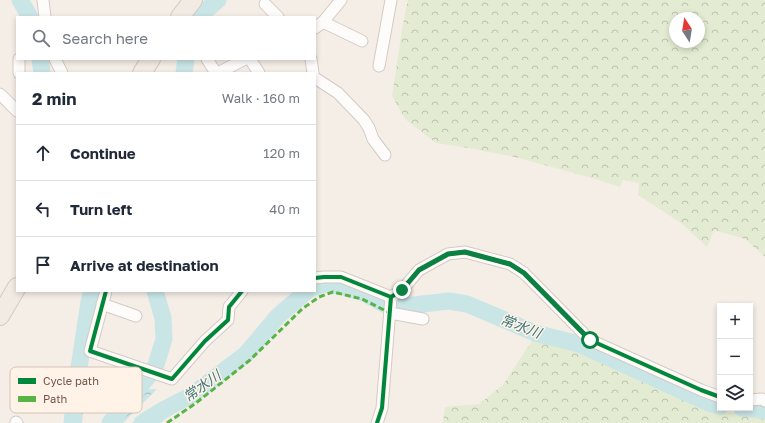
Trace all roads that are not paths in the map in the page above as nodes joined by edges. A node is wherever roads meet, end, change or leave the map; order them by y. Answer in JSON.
{"nodes":[{"id":1,"x":43,"y":0,"type":"edge"},
{"id":2,"x":193,"y":0,"type":"edge"},
{"id":3,"x":340,"y":0,"type":"edge"},
{"id":4,"x":391,"y":0,"type":"edge"},
{"id":5,"x":265,"y":4,"type":"dead end"},
{"id":6,"x":45,"y":16,"type":"edge"},
{"id":7,"x":181,"y":16,"type":"edge"},
{"id":8,"x":277,"y":16,"type":"edge"},
{"id":9,"x":319,"y":25,"type":"edge"},
{"id":10,"x":362,"y":41,"type":"dead end"},
{"id":11,"x":19,"y":60,"type":"edge"},
{"id":12,"x":56,"y":60,"type":"edge"},
{"id":13,"x":150,"y":60,"type":"edge"},
{"id":14,"x":208,"y":60,"type":"edge"},
{"id":15,"x":243,"y":60,"type":"edge"},
{"id":16,"x":251,"y":60,"type":"edge"},
{"id":17,"x":311,"y":60,"type":"edge"},
{"id":18,"x":379,"y":66,"type":"dead end"},
{"id":19,"x":19,"y":72,"type":"edge"},
{"id":20,"x":62,"y":72,"type":"edge"},
{"id":21,"x":143,"y":72,"type":"edge"},
{"id":22,"x":216,"y":72,"type":"edge"},
{"id":23,"x":219,"y":72,"type":"edge"},
{"id":24,"x":258,"y":72,"type":"edge"},
{"id":25,"x":313,"y":72,"type":"edge"},
{"id":26,"x":316,"y":79,"type":"edge"},
{"id":27,"x":0,"y":94,"type":"edge"},
{"id":28,"x":16,"y":110,"type":"edge"},
{"id":29,"x":385,"y":155,"type":"dead end"},
{"id":30,"x":316,"y":278,"type":"edge"},
{"id":31,"x":16,"y":289,"type":"edge"},
{"id":32,"x":106,"y":292,"type":"edge"},
{"id":33,"x":241,"y":292,"type":"edge"},
{"id":34,"x":392,"y":297,"type":"junction"},
{"id":35,"x":102,"y":304,"type":"junction"},
{"id":36,"x":390,"y":312,"type":"junction"},
{"id":37,"x":1,"y":313,"type":"edge"},
{"id":38,"x":136,"y":316,"type":"dead end"},
{"id":39,"x":422,"y":319,"type":"dead end"},
{"id":40,"x":136,"y":367,"type":"edge"},
{"id":41,"x":142,"y":369,"type":"edge"},
{"id":42,"x":717,"y":395,"type":"edge"},
{"id":43,"x":753,"y":400,"type":"edge"},
{"id":44,"x":765,"y":401,"type":"edge"},
{"id":45,"x":377,"y":423,"type":"edge"}],
"edges":[{"from":1,"to":6,"type":"street"},
{"from":2,"to":7,"type":"main road"},
{"from":3,"to":9,"type":"street"},
{"from":4,"to":18,"type":"street"},
{"from":5,"to":8,"type":"street"},
{"from":9,"to":10,"type":"street"},
{"from":11,"to":19,"type":"street"},
{"from":12,"to":20,"type":"street"},
{"from":13,"to":21,"type":"main road"},
{"from":14,"to":22,"type":"street"},
{"from":15,"to":23,"type":"street"},
{"from":16,"to":24,"type":"street"},
{"from":17,"to":25,"type":"street"},
{"from":26,"to":29,"type":"street"},
{"from":27,"to":28,"type":"street"},
{"from":30,"to":34,"type":"street"},
{"from":31,"to":37,"type":"main road"},
{"from":32,"to":35,"type":"street"},
{"from":33,"to":41,"type":"street"},
{"from":34,"to":36,"type":"street"},
{"from":34,"to":42,"type":"street"},
{"from":35,"to":38,"type":"street"},
{"from":35,"to":40,"type":"street"},
{"from":36,"to":39,"type":"street"},
{"from":36,"to":45,"type":"street"},
{"from":43,"to":44,"type":"street"}]}
